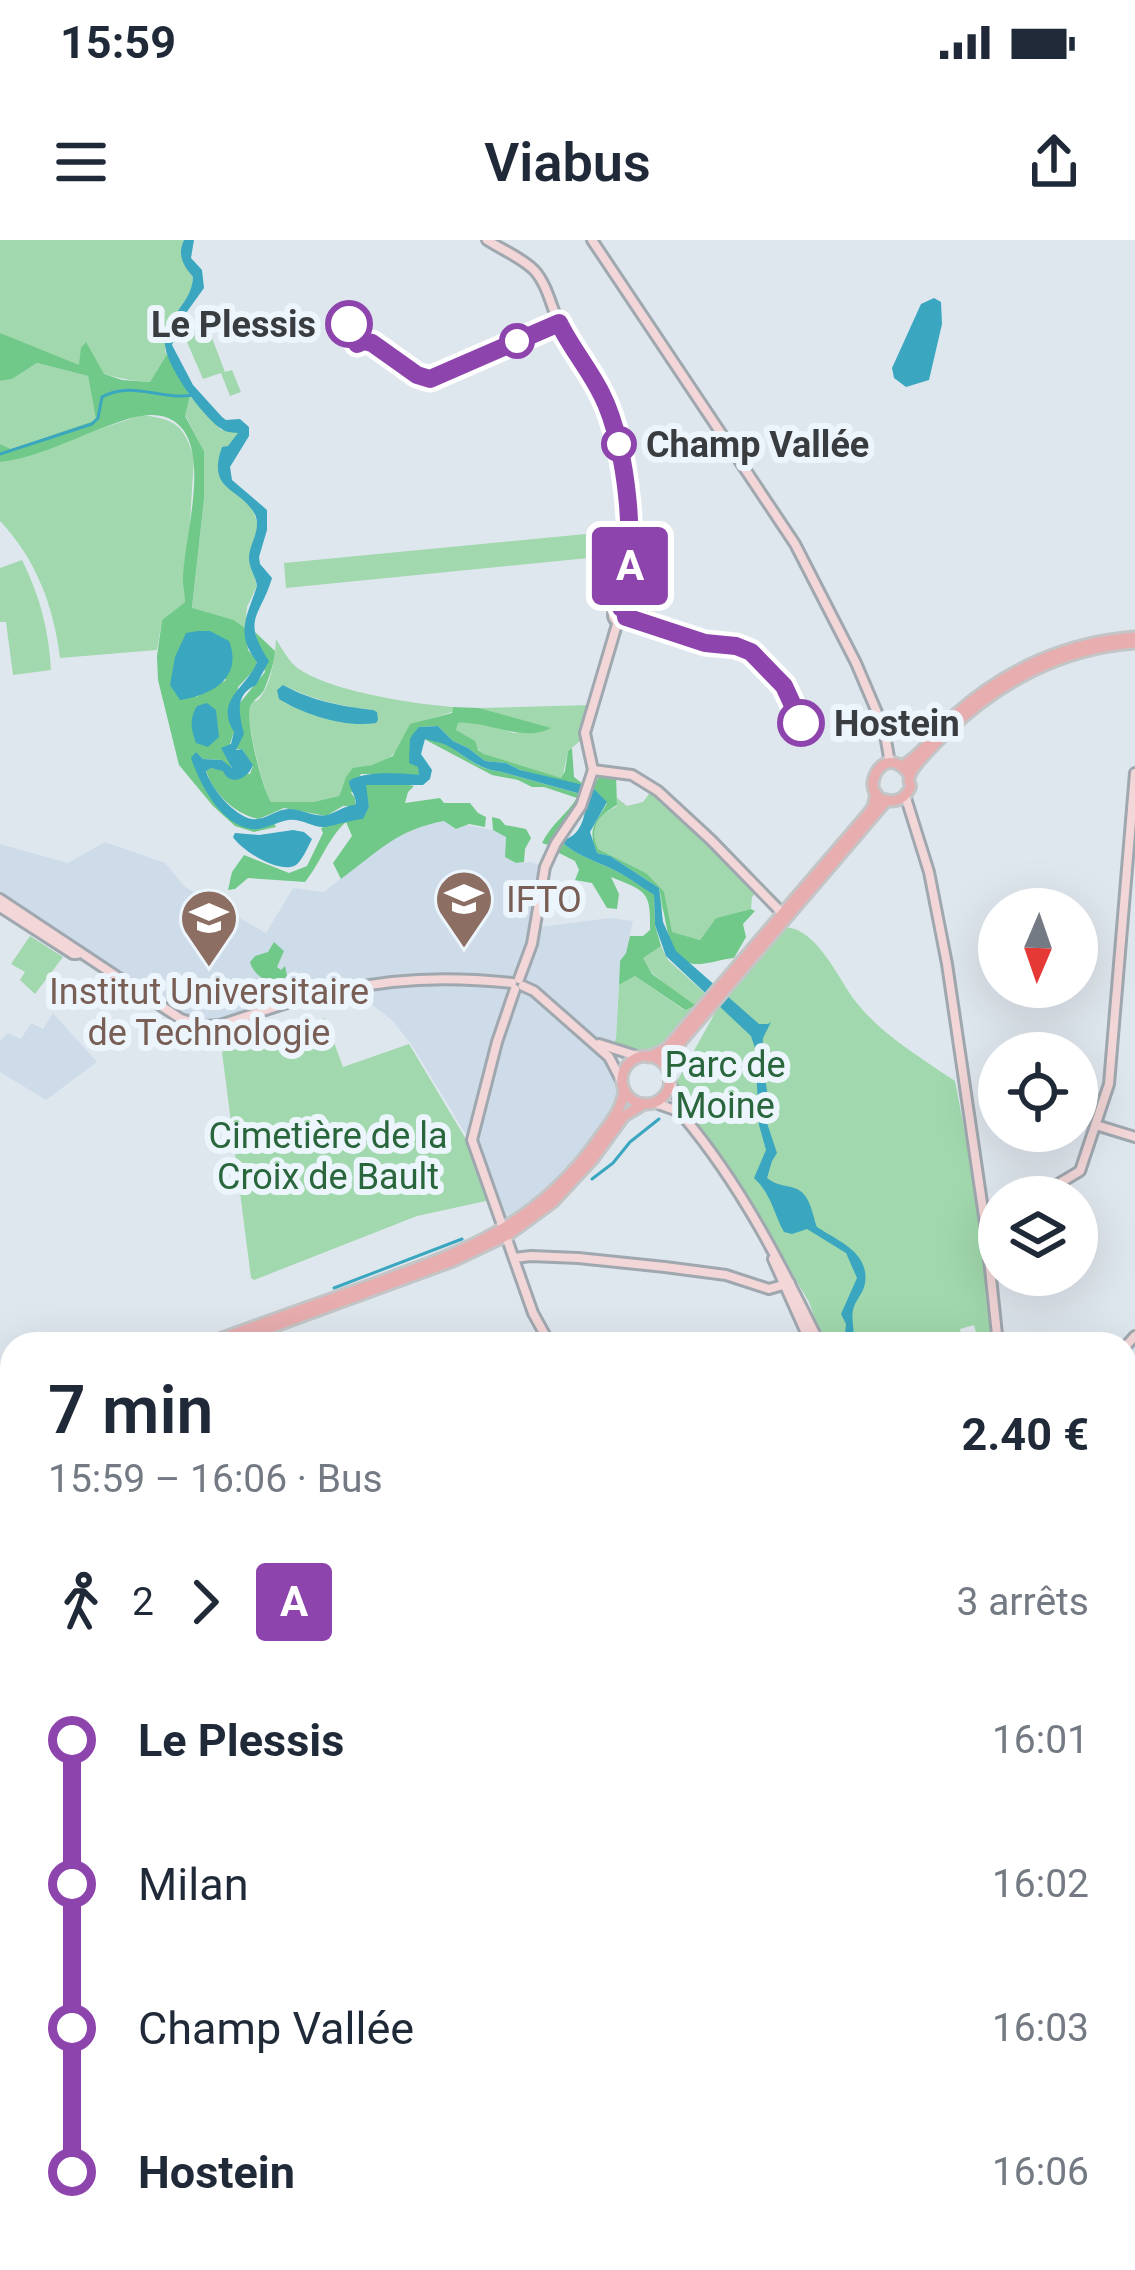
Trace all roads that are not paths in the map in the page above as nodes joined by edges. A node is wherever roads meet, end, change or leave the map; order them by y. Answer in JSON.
{"nodes":[{"id":1,"x":487,"y":240,"type":"edge"},
{"id":2,"x":592,"y":240,"type":"edge"},
{"id":3,"x":1135,"y":640,"type":"edge"},
{"id":4,"x":890,"y":763,"type":"junction"},
{"id":5,"x":593,"y":770,"type":"junction"},
{"id":6,"x":906,"y":771,"type":"junction"},
{"id":7,"x":1135,"y":773,"type":"edge"},
{"id":8,"x":875,"y":793,"type":"junction"},
{"id":9,"x":905,"y":795,"type":"junction"},
{"id":10,"x":887,"y":800,"type":"junction"},
{"id":11,"x":0,"y":903,"type":"edge"},
{"id":12,"x":782,"y":914,"type":"junction"},
{"id":13,"x":727,"y":982,"type":"junction"},
{"id":14,"x":517,"y":984,"type":"junction"},
{"id":15,"x":708,"y":1006,"type":"junction"},
{"id":16,"x":592,"y":1041,"type":"junction"},
{"id":17,"x":645,"y":1057,"type":"junction"},
{"id":18,"x":669,"y":1076,"type":"junction"},
{"id":19,"x":623,"y":1086,"type":"junction"},
{"id":20,"x":649,"y":1103,"type":"junction"},
{"id":21,"x":1098,"y":1119,"type":"edge"},
{"id":22,"x":1098,"y":1126,"type":"edge"},
{"id":23,"x":696,"y":1132,"type":"junction"},
{"id":24,"x":1135,"y":1137,"type":"edge"},
{"id":25,"x":978,"y":1176,"type":"edge"},
{"id":26,"x":507,"y":1232,"type":"junction"},
{"id":27,"x":531,"y":1256,"type":"junction"},
{"id":28,"x":514,"y":1258,"type":"junction"},
{"id":29,"x":521,"y":1280,"type":"junction"},
{"id":30,"x":783,"y":1280,"type":"junction"},
{"id":31,"x":993,"y":1296,"type":"edge"},
{"id":32,"x":239,"y":1332,"type":"edge"},
{"id":33,"x":259,"y":1332,"type":"edge"},
{"id":34,"x":543,"y":1332,"type":"edge"},
{"id":35,"x":810,"y":1332,"type":"edge"},
{"id":36,"x":997,"y":1332,"type":"edge"}],
"edges":[{"from":1,"to":5,"type":"street"},
{"from":2,"to":4,"type":"street"},
{"from":3,"to":6,"type":"main road"},
{"from":4,"to":6,"type":"main road"},
{"from":4,"to":8,"type":"main road"},
{"from":5,"to":12,"type":"street"},
{"from":5,"to":14,"type":"street"},
{"from":6,"to":9,"type":"main road"},
{"from":7,"to":21,"type":"street"},
{"from":8,"to":10,"type":"main road"},
{"from":8,"to":12,"type":"main road"},
{"from":9,"to":10,"type":"main road"},
{"from":9,"to":25,"type":"street"},
{"from":10,"to":13,"type":"main road"},
{"from":11,"to":14,"type":"street"},
{"from":12,"to":13,"type":"main road"},
{"from":13,"to":15,"type":"main road"},
{"from":14,"to":16,"type":"street"},
{"from":14,"to":26,"type":"street"},
{"from":15,"to":17,"type":"main road"},
{"from":15,"to":18,"type":"main road"},
{"from":16,"to":17,"type":"street"},
{"from":16,"to":19,"type":"street"},
{"from":17,"to":18,"type":"main road"},
{"from":17,"to":19,"type":"main road"},
{"from":18,"to":20,"type":"main road"},
{"from":18,"to":23,"type":"street"},
{"from":19,"to":20,"type":"main road"},
{"from":19,"to":26,"type":"main road"},
{"from":20,"to":23,"type":"street"},
{"from":20,"to":26,"type":"main road"},
{"from":22,"to":24,"type":"street"},
{"from":23,"to":30,"type":"street"},
{"from":26,"to":28,"type":"street"},
{"from":26,"to":32,"type":"main road"},
{"from":26,"to":33,"type":"main road"},
{"from":27,"to":28,"type":"street"},
{"from":27,"to":29,"type":"street"},
{"from":27,"to":30,"type":"street"},
{"from":28,"to":29,"type":"street"},
{"from":29,"to":34,"type":"street"},
{"from":30,"to":35,"type":"street"},
{"from":31,"to":36,"type":"street"}]}
